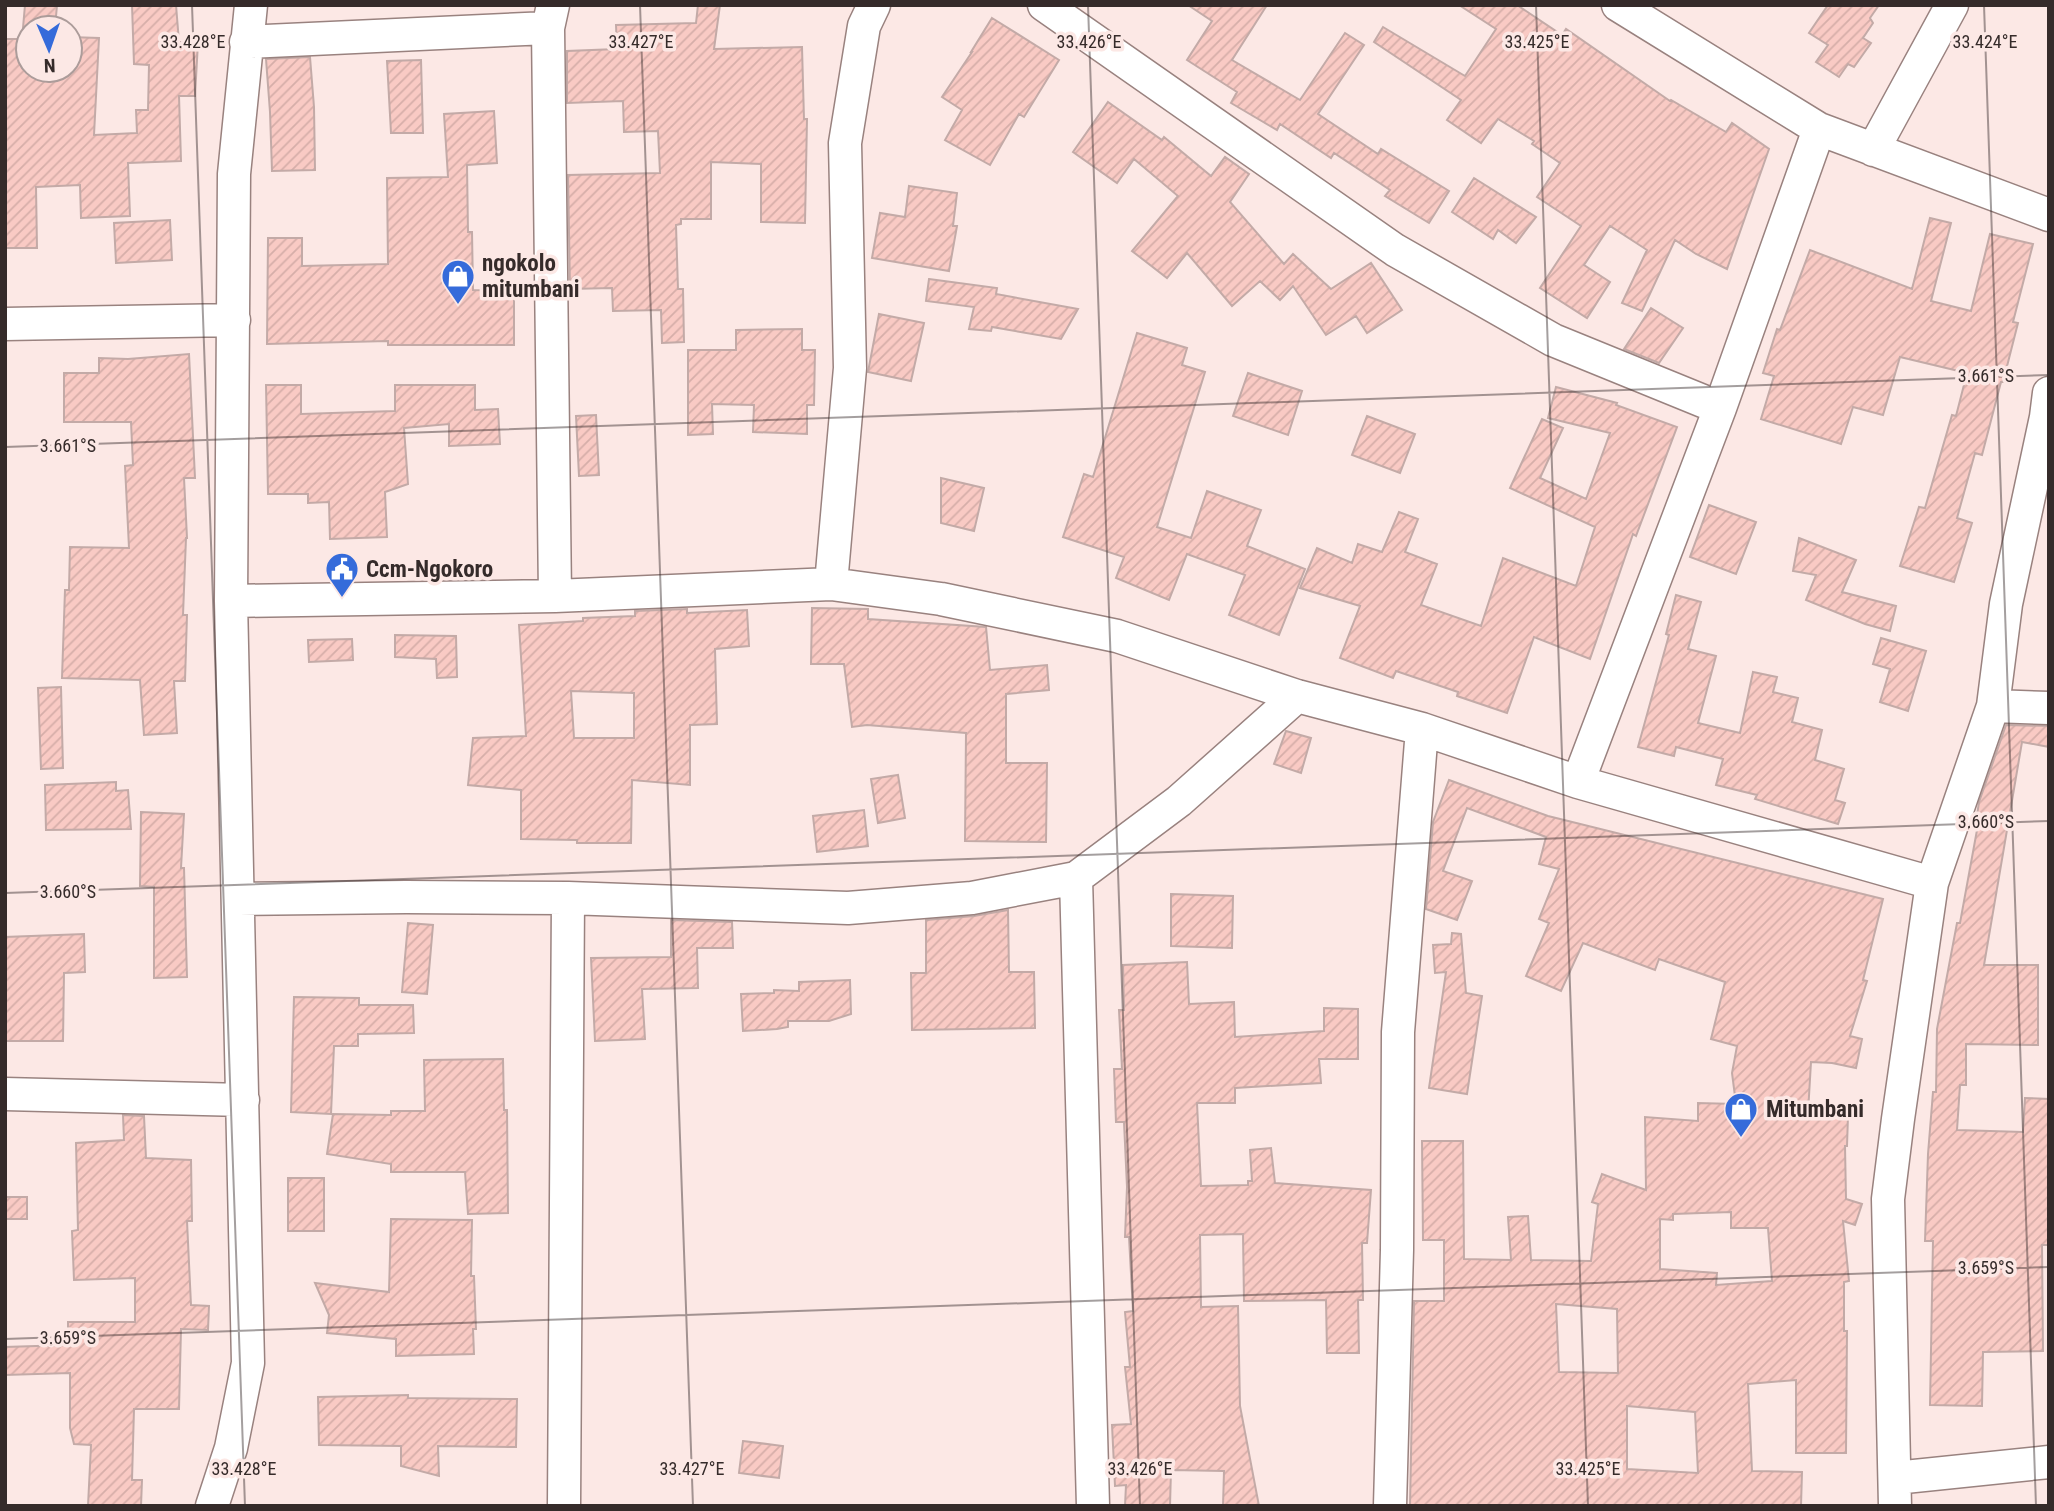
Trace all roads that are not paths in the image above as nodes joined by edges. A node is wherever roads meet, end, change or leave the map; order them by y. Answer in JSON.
{"nodes":[{"id":1,"x":251,"y":5,"type":"edge"},
{"id":2,"x":874,"y":5,"type":"edge"},
{"id":3,"x":1044,"y":5,"type":"edge"},
{"id":4,"x":1618,"y":5,"type":"edge"},
{"id":5,"x":1952,"y":5,"type":"edge"},
{"id":6,"x":550,"y":17,"type":"edge"},
{"id":7,"x":246,"y":42,"type":"junction"},
{"id":8,"x":1819,"y":129,"type":"junction"},
{"id":9,"x":1873,"y":150,"type":"junction"},
{"id":10,"x":2049,"y":215,"type":"edge"},
{"id":11,"x":234,"y":320,"type":"junction"},
{"id":12,"x":5,"y":324,"type":"edge"},
{"id":13,"x":2049,"y":393,"type":"edge"},
{"id":14,"x":1720,"y":408,"type":"junction"},
{"id":15,"x":831,"y":584,"type":"junction"},
{"id":16,"x":555,"y":596,"type":"junction"},
{"id":17,"x":231,"y":601,"type":"junction"},
{"id":18,"x":1297,"y":695,"type":"junction"},
{"id":19,"x":1993,"y":706,"type":"junction"},
{"id":20,"x":2049,"y":708,"type":"edge"},
{"id":21,"x":1422,"y":729,"type":"junction"},
{"id":22,"x":1578,"y":782,"type":"junction"},
{"id":23,"x":1076,"y":878,"type":"junction"},
{"id":24,"x":1932,"y":883,"type":"junction"},
{"id":25,"x":568,"y":898,"type":"junction"},
{"id":26,"x":239,"y":899,"type":"junction"},
{"id":27,"x":5,"y":1094,"type":"edge"},
{"id":28,"x":243,"y":1100,"type":"junction"},
{"id":29,"x":2049,"y":1462,"type":"edge"},
{"id":30,"x":1895,"y":1492,"type":"edge"},
{"id":31,"x":215,"y":1505,"type":"edge"},
{"id":32,"x":564,"y":1506,"type":"edge"},
{"id":33,"x":1093,"y":1506,"type":"edge"},
{"id":34,"x":1390,"y":1506,"type":"edge"}],
"edges":[{"from":1,"to":7,"type":"street"},
{"from":2,"to":15,"type":"street"},
{"from":3,"to":14,"type":"street"},
{"from":4,"to":8,"type":"street"},
{"from":5,"to":9,"type":"street"},
{"from":6,"to":7,"type":"street"},
{"from":6,"to":16,"type":"street"},
{"from":7,"to":11,"type":"street"},
{"from":8,"to":9,"type":"street"},
{"from":8,"to":14,"type":"street"},
{"from":9,"to":10,"type":"street"},
{"from":11,"to":12,"type":"street"},
{"from":11,"to":17,"type":"street"},
{"from":13,"to":19,"type":"street"},
{"from":14,"to":22,"type":"street"},
{"from":15,"to":16,"type":"street"},
{"from":15,"to":18,"type":"street"},
{"from":16,"to":17,"type":"street"},
{"from":17,"to":26,"type":"street"},
{"from":18,"to":21,"type":"street"},
{"from":18,"to":23,"type":"street"},
{"from":19,"to":20,"type":"street"},
{"from":19,"to":24,"type":"street"},
{"from":21,"to":22,"type":"street"},
{"from":21,"to":34,"type":"street"},
{"from":22,"to":24,"type":"street"},
{"from":23,"to":25,"type":"street"},
{"from":23,"to":33,"type":"street"},
{"from":24,"to":30,"type":"street"},
{"from":25,"to":26,"type":"street"},
{"from":25,"to":32,"type":"street"},
{"from":26,"to":28,"type":"street"},
{"from":27,"to":28,"type":"street"},
{"from":28,"to":31,"type":"street"},
{"from":29,"to":30,"type":"street"}]}
